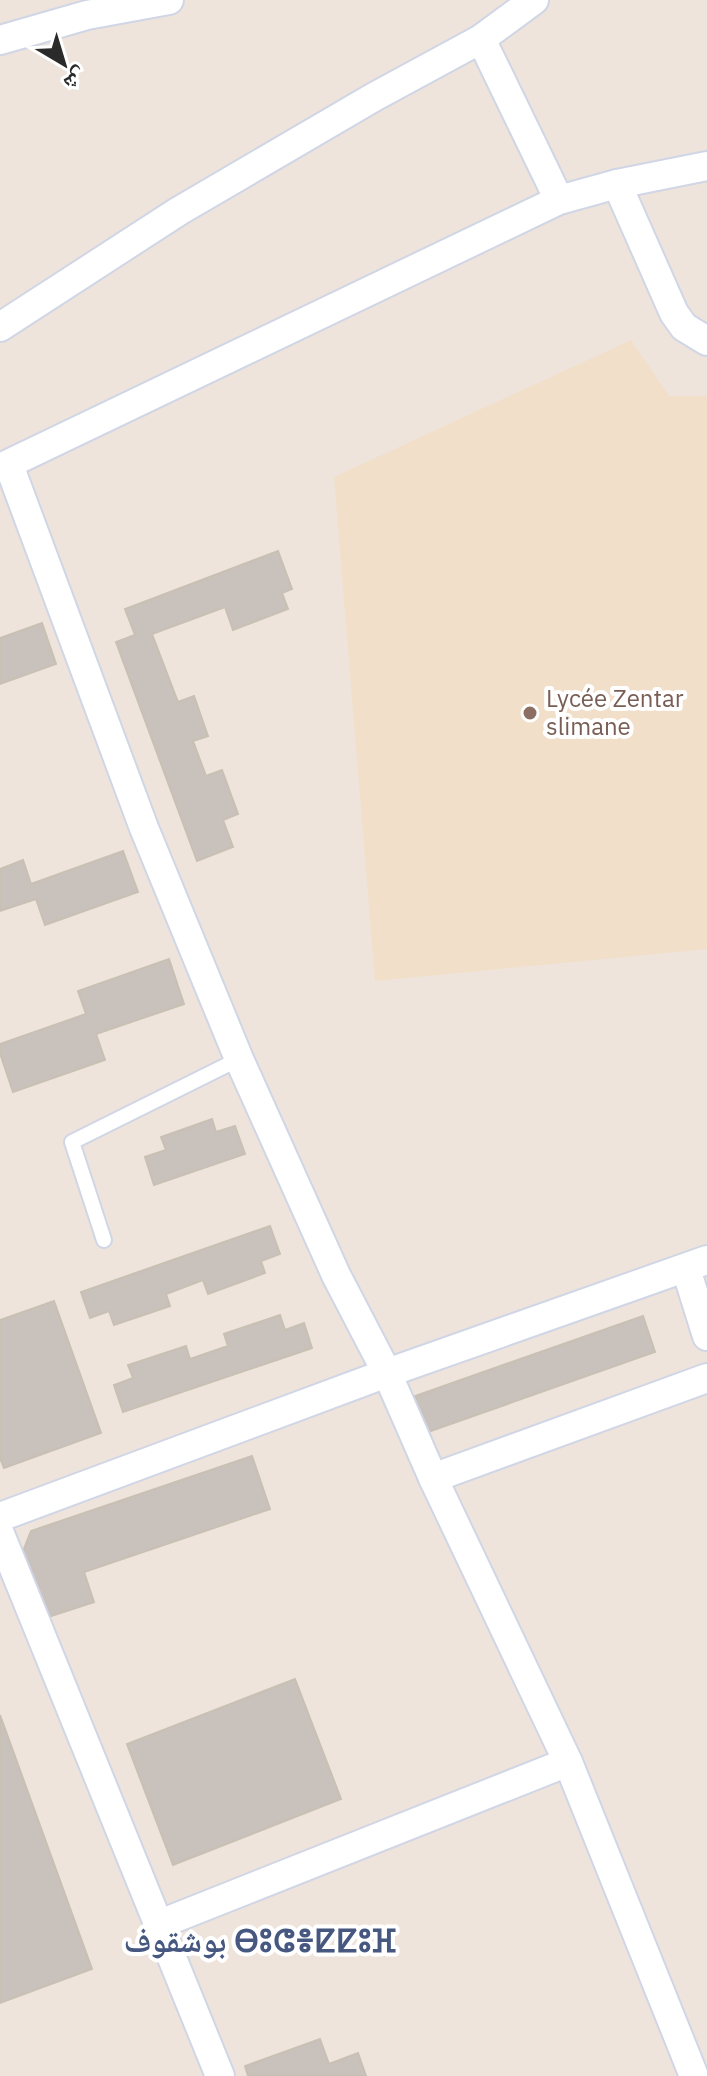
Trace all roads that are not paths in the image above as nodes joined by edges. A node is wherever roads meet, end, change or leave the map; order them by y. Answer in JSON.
{"nodes":[{"id":1,"x":169,"y":0,"type":"edge"},
{"id":2,"x":534,"y":0,"type":"edge"},
{"id":3,"x":481,"y":39,"type":"junction"},
{"id":4,"x":0,"y":40,"type":"edge"},
{"id":5,"x":707,"y":166,"type":"edge"},
{"id":6,"x":617,"y":184,"type":"junction"},
{"id":7,"x":559,"y":200,"type":"junction"},
{"id":8,"x":0,"y":327,"type":"edge"},
{"id":9,"x":707,"y":341,"type":"edge"},
{"id":10,"x":4,"y":466,"type":"edge"},
{"id":11,"x":239,"y":1059,"type":"junction"},
{"id":12,"x":104,"y":1240,"type":"dead end"},
{"id":13,"x":696,"y":1265,"type":"edge"},
{"id":14,"x":707,"y":1336,"type":"edge"},
{"id":15,"x":387,"y":1373,"type":"junction"},
{"id":16,"x":707,"y":1378,"type":"edge"},
{"id":17,"x":433,"y":1478,"type":"junction"},
{"id":18,"x":0,"y":1517,"type":"edge"},
{"id":19,"x":0,"y":1534,"type":"edge"},
{"id":20,"x":568,"y":1762,"type":"junction"},
{"id":21,"x":160,"y":1924,"type":"junction"},
{"id":22,"x":220,"y":2076,"type":"edge"},
{"id":23,"x":694,"y":2076,"type":"edge"}],
"edges":[{"from":1,"to":4,"type":"street"},
{"from":2,"to":3,"type":"street"},
{"from":3,"to":7,"type":"street"},
{"from":3,"to":8,"type":"street"},
{"from":5,"to":6,"type":"street"},
{"from":6,"to":7,"type":"street"},
{"from":6,"to":9,"type":"street"},
{"from":7,"to":10,"type":"street"},
{"from":10,"to":11,"type":"street"},
{"from":11,"to":12,"type":"lane"},
{"from":11,"to":15,"type":"street"},
{"from":13,"to":14,"type":"street"},
{"from":13,"to":15,"type":"street"},
{"from":15,"to":17,"type":"street"},
{"from":15,"to":18,"type":"street"},
{"from":16,"to":17,"type":"street"},
{"from":17,"to":20,"type":"street"},
{"from":19,"to":21,"type":"street"},
{"from":20,"to":21,"type":"street"},
{"from":20,"to":23,"type":"street"},
{"from":21,"to":22,"type":"street"}]}
